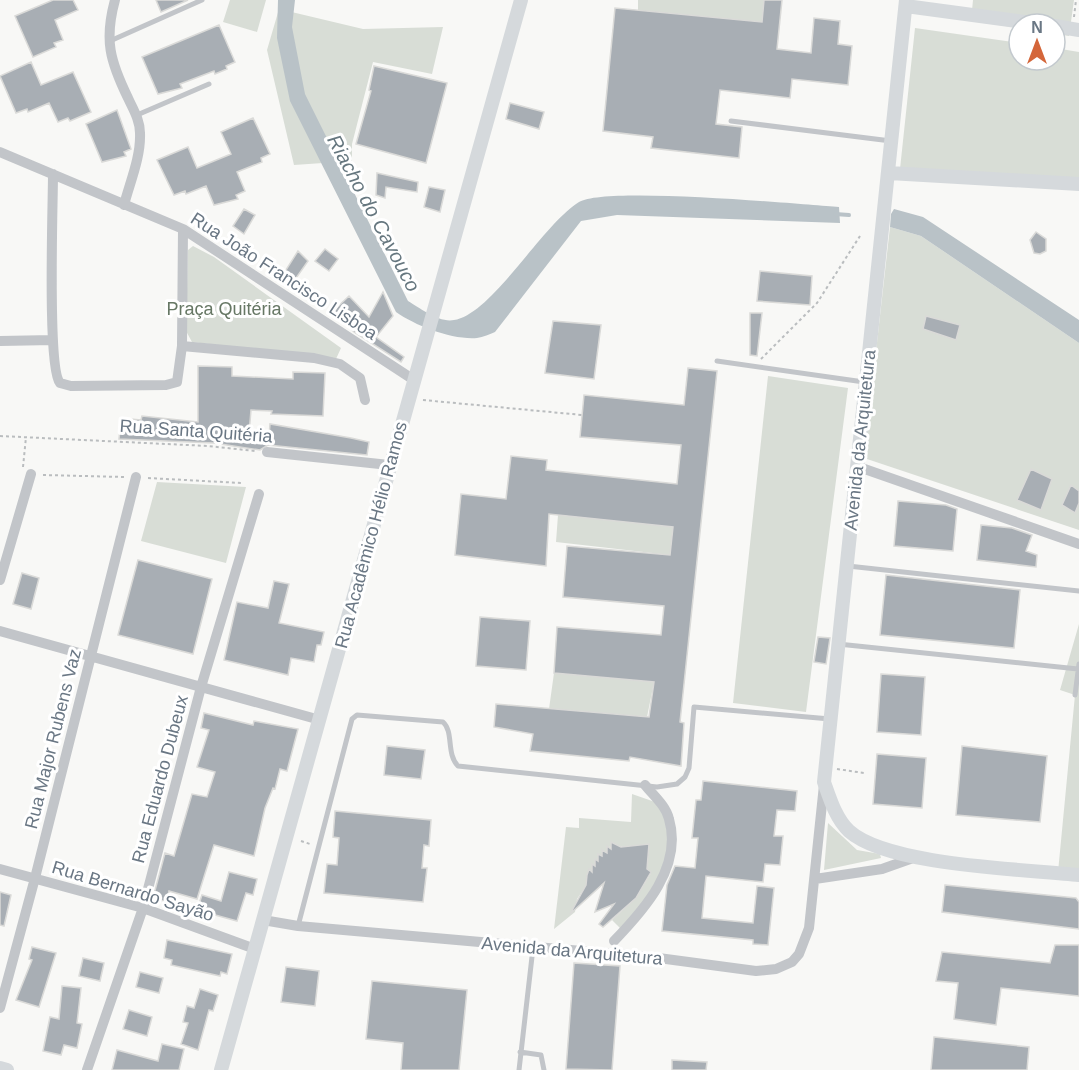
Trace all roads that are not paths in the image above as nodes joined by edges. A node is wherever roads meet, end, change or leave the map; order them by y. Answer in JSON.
{"nodes":[{"id":1,"x":115,"y":0,"type":"edge"},
{"id":2,"x":202,"y":0,"type":"edge"},
{"id":3,"x":521,"y":0,"type":"edge"},
{"id":4,"x":906,"y":3,"type":"edge"},
{"id":5,"x":1007,"y":19,"type":"edge"},
{"id":6,"x":108,"y":42,"type":"junction"},
{"id":7,"x":209,"y":84,"type":"dead end"},
{"id":8,"x":137,"y":115,"type":"junction"},
{"id":9,"x":731,"y":121,"type":"dead end"},
{"id":10,"x":892,"y":141,"type":"junction"},
{"id":11,"x":0,"y":152,"type":"edge"},
{"id":12,"x":889,"y":173,"type":"junction"},
{"id":13,"x":52,"y":174,"type":"junction"},
{"id":14,"x":1079,"y":184,"type":"edge"},
{"id":15,"x":124,"y":205,"type":"junction"},
{"id":16,"x":183,"y":229,"type":"junction"},
{"id":17,"x":53,"y":340,"type":"junction"},
{"id":18,"x":0,"y":341,"type":"edge"},
{"id":19,"x":182,"y":346,"type":"junction"},
{"id":20,"x":717,"y":361,"type":"dead end"},
{"id":21,"x":414,"y":380,"type":"junction"},
{"id":22,"x":866,"y":382,"type":"junction"},
{"id":23,"x":365,"y":400,"type":"dead end"},
{"id":24,"x":267,"y":452,"type":"road end"},
{"id":25,"x":389,"y":465,"type":"junction"},
{"id":26,"x":856,"y":466,"type":"junction"},
{"id":27,"x":31,"y":474,"type":"road end"},
{"id":28,"x":136,"y":477,"type":"dead end"},
{"id":29,"x":259,"y":494,"type":"dead end"},
{"id":30,"x":1079,"y":544,"type":"edge"},
{"id":31,"x":847,"y":566,"type":"junction"},
{"id":32,"x":0,"y":579,"type":"edge"},
{"id":33,"x":1079,"y":591,"type":"edge"},
{"id":34,"x":0,"y":631,"type":"edge"},
{"id":35,"x":837,"y":644,"type":"junction"},
{"id":36,"x":90,"y":657,"type":"junction"},
{"id":37,"x":1079,"y":664,"type":"edge"},
{"id":38,"x":1078,"y":669,"type":"edge"},
{"id":39,"x":201,"y":687,"type":"junction"},
{"id":40,"x":1075,"y":694,"type":"dead end"},
{"id":41,"x":830,"y":719,"type":"junction"},
{"id":42,"x":320,"y":720,"type":"junction"},
{"id":43,"x":824,"y":782,"type":"junction"},
{"id":44,"x":645,"y":785,"type":"junction"},
{"id":45,"x":913,"y":858,"type":"junction"},
{"id":46,"x":0,"y":868,"type":"edge"},
{"id":47,"x":1079,"y":875,"type":"edge"},
{"id":48,"x":35,"y":878,"type":"junction"},
{"id":49,"x":815,"y":879,"type":"junction"},
{"id":50,"x":143,"y":908,"type":"junction"},
{"id":51,"x":263,"y":920,"type":"junction"},
{"id":52,"x":298,"y":927,"type":"junction"},
{"id":53,"x":614,"y":941,"type":"dead end"},
{"id":54,"x":533,"y":948,"type":"junction"},
{"id":55,"x":255,"y":949,"type":"junction"},
{"id":56,"x":0,"y":1008,"type":"edge"},
{"id":57,"x":520,"y":1052,"type":"junction"},
{"id":58,"x":0,"y":1068,"type":"edge"},
{"id":59,"x":7,"y":1070,"type":"edge"},
{"id":60,"x":87,"y":1070,"type":"edge"},
{"id":61,"x":221,"y":1070,"type":"edge"},
{"id":62,"x":519,"y":1070,"type":"edge"},
{"id":63,"x":544,"y":1070,"type":"edge"}],
"edges":[{"from":1,"to":6,"type":"street"},
{"from":2,"to":6,"type":"lane"},
{"from":3,"to":21,"type":"street","name":"Rua Acadêmico Hélio Ramos"},
{"from":4,"to":5,"type":"street"},
{"from":4,"to":10,"type":"street","name":"Avenida da Arquitetura"},
{"from":6,"to":8,"type":"street"},
{"from":7,"to":8,"type":"lane"},
{"from":8,"to":15,"type":"street"},
{"from":9,"to":10,"type":"lane"},
{"from":10,"to":12,"type":"street","name":"Avenida da Arquitetura"},
{"from":11,"to":13,"type":"street","name":"Rua João Francisco Lisboa"},
{"from":12,"to":14,"type":"street"},
{"from":12,"to":22,"type":"street","name":"Avenida da Arquitetura"},
{"from":13,"to":15,"type":"street","name":"Rua João Francisco Lisboa"},
{"from":13,"to":17,"type":"street"},
{"from":15,"to":16,"type":"street","name":"Rua João Francisco Lisboa"},
{"from":16,"to":19,"type":"street"},
{"from":16,"to":21,"type":"street","name":"Rua João Francisco Lisboa"},
{"from":17,"to":18,"type":"street"},
{"from":17,"to":19,"type":"street"},
{"from":19,"to":23,"type":"street"},
{"from":20,"to":22,"type":"lane"},
{"from":21,"to":25,"type":"street","name":"Rua Acadêmico Hélio Ramos"},
{"from":22,"to":26,"type":"street","name":"Avenida da Arquitetura"},
{"from":24,"to":25,"type":"street","name":"Rua Santa Quitéria"},
{"from":25,"to":42,"type":"street","name":"Rua Acadêmico Hélio Ramos"},
{"from":26,"to":30,"type":"street"},
{"from":26,"to":31,"type":"street","name":"Avenida da Arquitetura"},
{"from":27,"to":32,"type":"street"},
{"from":28,"to":36,"type":"street","name":"Rua Major Rubens Vaz"},
{"from":29,"to":39,"type":"street","name":"Rua Eduardo Dubeux"},
{"from":31,"to":33,"type":"lane"},
{"from":31,"to":35,"type":"street","name":"Avenida da Arquitetura"},
{"from":34,"to":36,"type":"street"},
{"from":35,"to":38,"type":"lane"},
{"from":35,"to":41,"type":"street","name":"Avenida da Arquitetura"},
{"from":36,"to":39,"type":"street"},
{"from":36,"to":48,"type":"street","name":"Rua Major Rubens Vaz"},
{"from":37,"to":38,"type":"lane"},
{"from":38,"to":40,"type":"lane"},
{"from":39,"to":42,"type":"street"},
{"from":39,"to":50,"type":"street","name":"Rua Eduardo Dubeux"},
{"from":41,"to":43,"type":"street","name":"Avenida da Arquitetura"},
{"from":41,"to":44,"type":"lane"},
{"from":42,"to":51,"type":"street","name":"Rua Acadêmico Hélio Ramos"},
{"from":43,"to":45,"type":"street"},
{"from":43,"to":49,"type":"street","name":"Avenida da Arquitetura"},
{"from":44,"to":52,"type":"lane"},
{"from":44,"to":53,"type":"street"},
{"from":45,"to":47,"type":"street"},
{"from":45,"to":49,"type":"street"},
{"from":46,"to":48,"type":"street","name":"Rua Bernardo Sayão"},
{"from":48,"to":50,"type":"street","name":"Rua Bernardo Sayão"},
{"from":48,"to":56,"type":"street","name":"Rua Major Rubens Vaz"},
{"from":49,"to":54,"type":"street","name":"Avenida da Arquitetura"},
{"from":50,"to":55,"type":"street","name":"Rua Bernardo Sayão"},
{"from":50,"to":60,"type":"street","name":"Rua Eduardo Dubeux"},
{"from":51,"to":52,"type":"street","name":"Avenida da Arquitetura"},
{"from":51,"to":55,"type":"street","name":"Rua Acadêmico Hélio Ramos"},
{"from":52,"to":54,"type":"street","name":"Avenida da Arquitetura"},
{"from":54,"to":57,"type":"lane"},
{"from":55,"to":61,"type":"street","name":"Rua Acadêmico Hélio Ramos"},
{"from":57,"to":62,"type":"lane"},
{"from":57,"to":63,"type":"lane"},
{"from":58,"to":59,"type":"street"}]}
